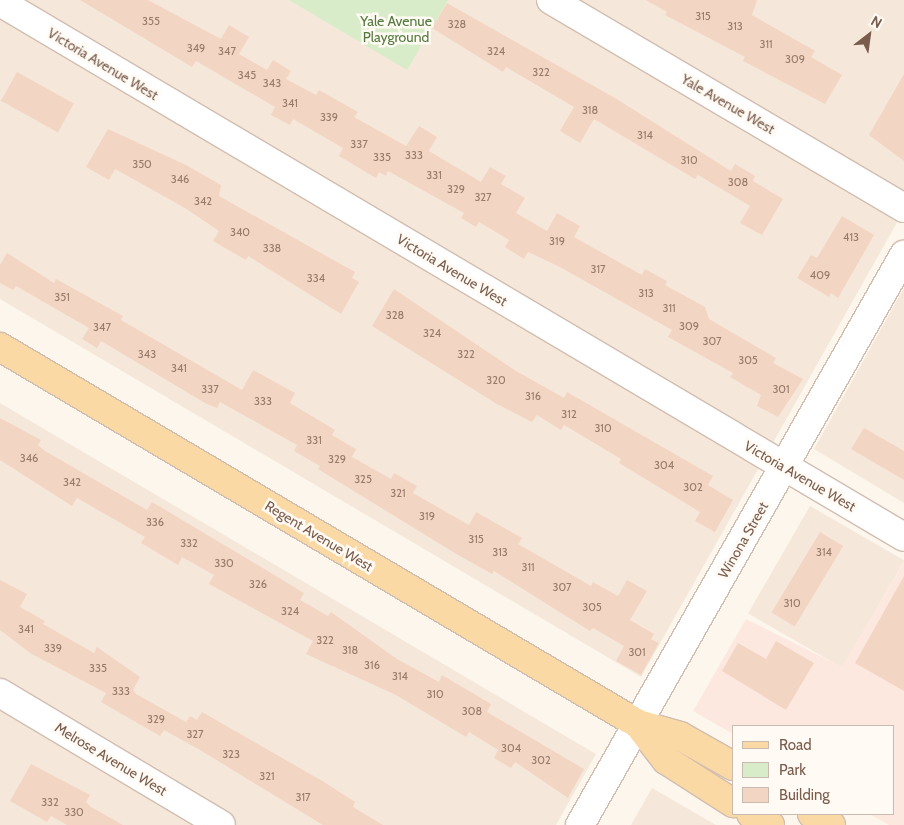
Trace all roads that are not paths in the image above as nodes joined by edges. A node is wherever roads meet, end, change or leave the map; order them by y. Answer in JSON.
{"nodes":[{"id":1,"x":551,"y":0,"type":"edge"},
{"id":2,"x":0,"y":2,"type":"edge"},
{"id":3,"x":904,"y":208,"type":"edge"},
{"id":4,"x":904,"y":254,"type":"edge"},
{"id":5,"x":0,"y":347,"type":"edge"},
{"id":6,"x":785,"y":467,"type":"junction"},
{"id":7,"x":904,"y":537,"type":"edge"},
{"id":8,"x":0,"y":693,"type":"edge"},
{"id":9,"x":638,"y":724,"type":"junction"},
{"id":10,"x":732,"y":765,"type":"edge"},
{"id":11,"x":732,"y":802,"type":"edge"},
{"id":12,"x":753,"y":815,"type":"edge"},
{"id":13,"x":814,"y":815,"type":"edge"},
{"id":14,"x":221,"y":825,"type":"edge"},
{"id":15,"x":580,"y":825,"type":"edge"},
{"id":16,"x":770,"y":825,"type":"edge"},
{"id":17,"x":831,"y":825,"type":"edge"}],
"edges":[{"from":1,"to":3,"type":"street","name":"Yale Avenue West"},
{"from":2,"to":6,"type":"street","name":"Victoria Avenue West"},
{"from":4,"to":6,"type":"street","name":"Winona Street"},
{"from":5,"to":9,"type":"main road","name":"Regent Avenue West"},
{"from":6,"to":7,"type":"street","name":"Victoria Avenue West"},
{"from":6,"to":9,"type":"street","name":"Winona Street"},
{"from":8,"to":14,"type":"street","name":"Melrose Avenue West"},
{"from":9,"to":10,"type":"main road","name":"Regent Avenue West"},
{"from":9,"to":11,"type":"main road","name":"Regent Avenue West"},
{"from":9,"to":15,"type":"street","name":"Winona Street"},
{"from":12,"to":16,"type":"main road"},
{"from":13,"to":17,"type":"main road"}]}
